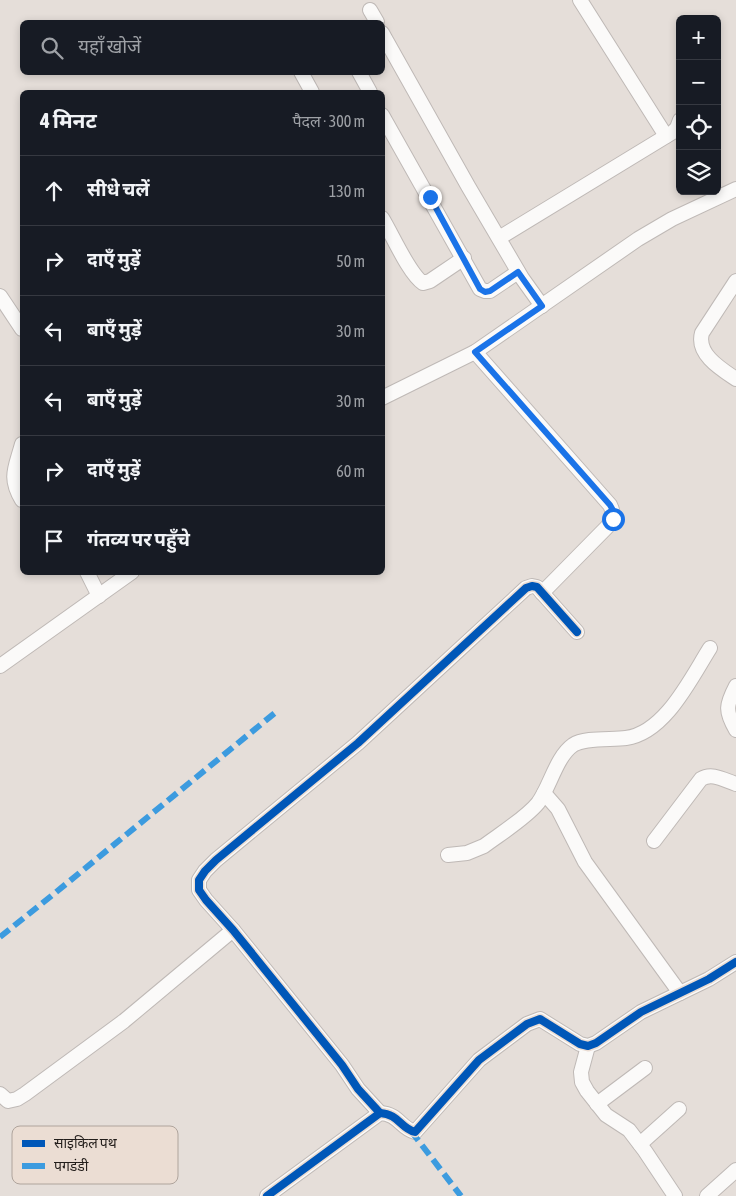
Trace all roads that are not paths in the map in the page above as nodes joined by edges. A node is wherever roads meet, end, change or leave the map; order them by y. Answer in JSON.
{"nodes":[{"id":1,"x":580,"y":0,"type":"edge"},
{"id":2,"x":370,"y":10,"type":"dead end"},
{"id":3,"x":375,"y":20,"type":"edge"},
{"id":4,"x":385,"y":38,"type":"edge"},
{"id":5,"x":303,"y":75,"type":"edge"},
{"id":6,"x":361,"y":75,"type":"edge"},
{"id":7,"x":311,"y":90,"type":"edge"},
{"id":8,"x":369,"y":90,"type":"edge"},
{"id":9,"x":385,"y":122,"type":"edge"},
{"id":10,"x":676,"y":129,"type":"edge"},
{"id":11,"x":736,"y":188,"type":"edge"},
{"id":12,"x":387,"y":238,"type":"edge"},
{"id":13,"x":499,"y":238,"type":"junction"},
{"id":14,"x":464,"y":258,"type":"junction"},
{"id":15,"x":518,"y":272,"type":"junction"},
{"id":16,"x":736,"y":281,"type":"edge"},
{"id":17,"x":0,"y":296,"type":"edge"},
{"id":18,"x":542,"y":306,"type":"junction"},
{"id":19,"x":20,"y":326,"type":"edge"},
{"id":20,"x":475,"y":352,"type":"junction"},
{"id":21,"x":736,"y":379,"type":"edge"},
{"id":22,"x":385,"y":397,"type":"edge"},
{"id":23,"x":20,"y":451,"type":"edge"},
{"id":24,"x":7,"y":482,"type":"edge"},
{"id":25,"x":20,"y":497,"type":"edge"},
{"id":26,"x":88,"y":575,"type":"edge"},
{"id":27,"x":128,"y":575,"type":"edge"},
{"id":28,"x":542,"y":593,"type":"junction"},
{"id":29,"x":99,"y":596,"type":"junction"},
{"id":30,"x":577,"y":632,"type":"dead end"},
{"id":31,"x":710,"y":648,"type":"dead end"},
{"id":32,"x":0,"y":666,"type":"edge"},
{"id":33,"x":736,"y":686,"type":"edge"},
{"id":34,"x":736,"y":730,"type":"edge"},
{"id":35,"x":736,"y":784,"type":"edge"},
{"id":36,"x":544,"y":793,"type":"junction"},
{"id":37,"x":654,"y":841,"type":"dead end"},
{"id":38,"x":448,"y":855,"type":"dead end"},
{"id":39,"x":233,"y":930,"type":"junction"},
{"id":40,"x":736,"y":962,"type":"edge"},
{"id":41,"x":680,"y":993,"type":"junction"},
{"id":42,"x":588,"y":1046,"type":"junction"},
{"id":43,"x":645,"y":1068,"type":"dead end"},
{"id":44,"x":0,"y":1094,"type":"edge"},
{"id":45,"x":597,"y":1104,"type":"junction"},
{"id":46,"x":679,"y":1109,"type":"dead end"},
{"id":47,"x":380,"y":1113,"type":"junction"},
{"id":48,"x":640,"y":1144,"type":"junction"},
{"id":49,"x":736,"y":1170,"type":"edge"},
{"id":50,"x":267,"y":1196,"type":"edge"},
{"id":51,"x":675,"y":1196,"type":"edge"},
{"id":52,"x":707,"y":1196,"type":"edge"}],
"edges":[{"from":1,"to":10,"type":"street"},
{"from":2,"to":3,"type":"street"},
{"from":4,"to":13,"type":"street"},
{"from":5,"to":7,"type":"street"},
{"from":6,"to":8,"type":"street"},
{"from":9,"to":14,"type":"street"},
{"from":10,"to":13,"type":"street"},
{"from":11,"to":18,"type":"street"},
{"from":12,"to":14,"type":"street"},
{"from":13,"to":15,"type":"street"},
{"from":14,"to":15,"type":"street"},
{"from":15,"to":18,"type":"street"},
{"from":16,"to":21,"type":"street"},
{"from":17,"to":19,"type":"street"},
{"from":18,"to":20,"type":"street"},
{"from":20,"to":22,"type":"street"},
{"from":20,"to":28,"type":"street"},
{"from":23,"to":24,"type":"street"},
{"from":24,"to":25,"type":"street"},
{"from":26,"to":29,"type":"street"},
{"from":27,"to":29,"type":"street"},
{"from":28,"to":30,"type":"street"},
{"from":28,"to":39,"type":"street"},
{"from":29,"to":32,"type":"street"},
{"from":31,"to":36,"type":"street"},
{"from":33,"to":34,"type":"street"},
{"from":35,"to":37,"type":"street"},
{"from":36,"to":38,"type":"street"},
{"from":36,"to":41,"type":"street"},
{"from":39,"to":44,"type":"street"},
{"from":39,"to":47,"type":"street"},
{"from":40,"to":41,"type":"street"},
{"from":41,"to":42,"type":"street"},
{"from":42,"to":45,"type":"street"},
{"from":42,"to":47,"type":"street"},
{"from":43,"to":45,"type":"street"},
{"from":45,"to":48,"type":"street"},
{"from":46,"to":48,"type":"street"},
{"from":47,"to":50,"type":"street"},
{"from":48,"to":51,"type":"street"},
{"from":49,"to":52,"type":"street"}]}
